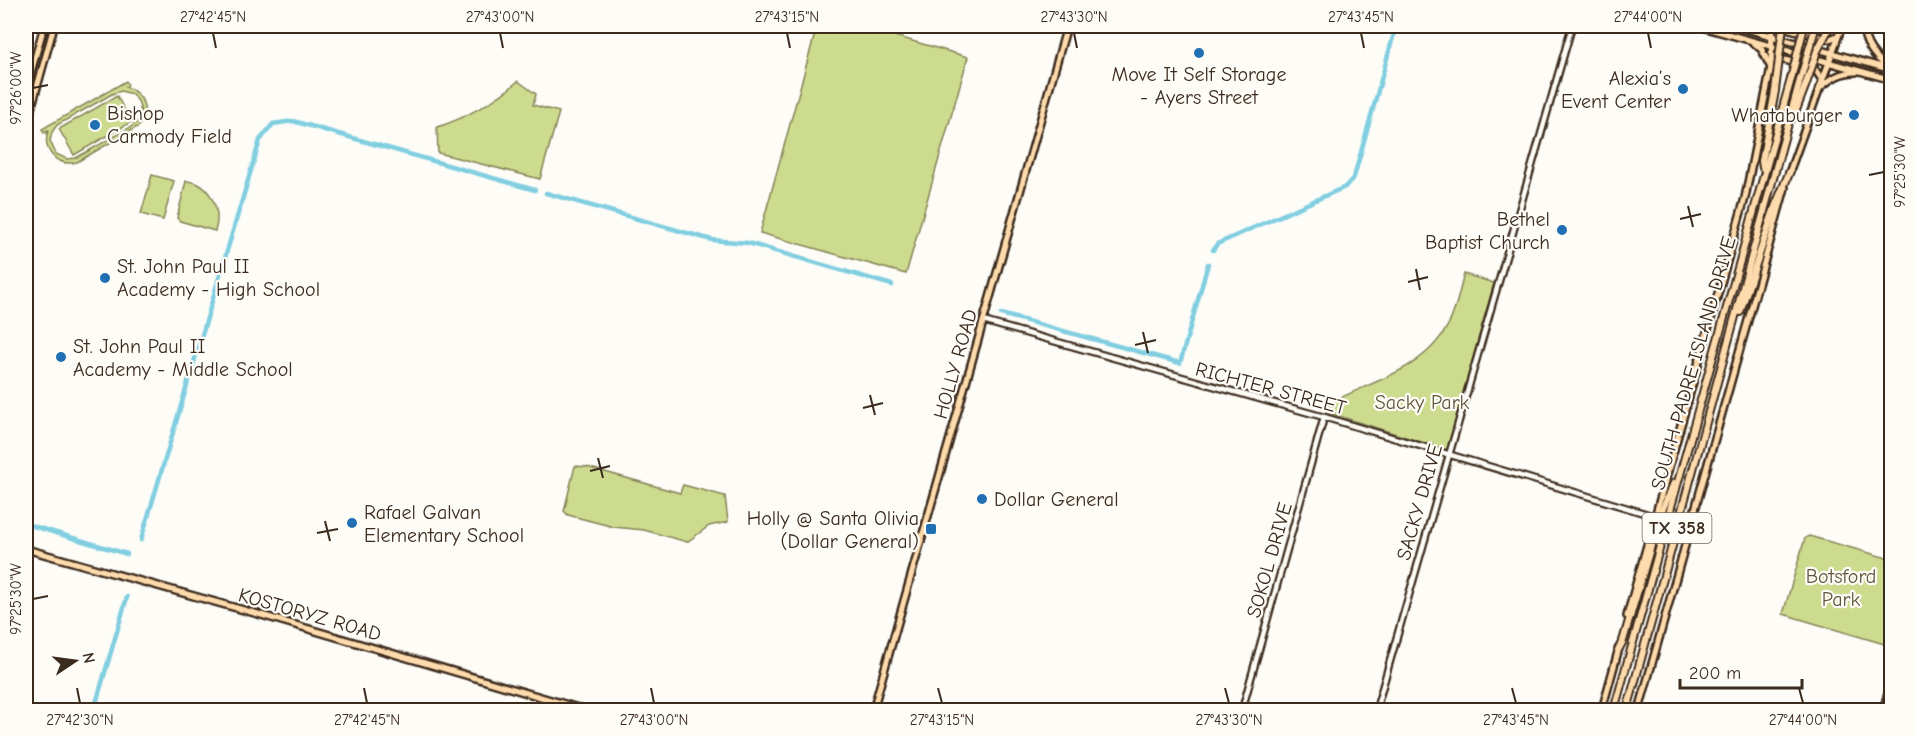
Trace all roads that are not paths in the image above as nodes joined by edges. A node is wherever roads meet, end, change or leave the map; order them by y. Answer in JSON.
{"nodes":[{"id":1,"x":44,"y":26,"type":"edge"},
{"id":2,"x":54,"y":26,"type":"edge"},
{"id":3,"x":1067,"y":26,"type":"edge"},
{"id":4,"x":1572,"y":26,"type":"edge"},
{"id":5,"x":1699,"y":26,"type":"edge"},
{"id":6,"x":1739,"y":26,"type":"edge"},
{"id":7,"x":1752,"y":26,"type":"edge"},
{"id":8,"x":1772,"y":26,"type":"edge"},
{"id":9,"x":1778,"y":26,"type":"edge"},
{"id":10,"x":1784,"y":26,"type":"edge"},
{"id":11,"x":1804,"y":26,"type":"edge"},
{"id":12,"x":1830,"y":26,"type":"edge"},
{"id":13,"x":1842,"y":26,"type":"edge"},
{"id":14,"x":1863,"y":26,"type":"edge"},
{"id":15,"x":1815,"y":27,"type":"edge"},
{"id":16,"x":1838,"y":35,"type":"junction"},
{"id":17,"x":1772,"y":36,"type":"junction"},
{"id":18,"x":1751,"y":40,"type":"junction"},
{"id":19,"x":1772,"y":46,"type":"junction"},
{"id":20,"x":1832,"y":52,"type":"junction"},
{"id":21,"x":1828,"y":62,"type":"junction"},
{"id":22,"x":1771,"y":68,"type":"junction"},
{"id":23,"x":1890,"y":69,"type":"edge"},
{"id":24,"x":1863,"y":72,"type":"junction"},
{"id":25,"x":1822,"y":80,"type":"junction"},
{"id":26,"x":1892,"y":80,"type":"edge"},
{"id":27,"x":1803,"y":82,"type":"junction"},
{"id":28,"x":26,"y":90,"type":"edge"},
{"id":29,"x":1819,"y":90,"type":"junction"},
{"id":30,"x":26,"y":127,"type":"edge"},
{"id":31,"x":1790,"y":171,"type":"junction"},
{"id":32,"x":1763,"y":175,"type":"junction"},
{"id":33,"x":983,"y":321,"type":"junction"},
{"id":34,"x":1721,"y":367,"type":"junction"},
{"id":35,"x":1324,"y":417,"type":"junction"},
{"id":36,"x":1448,"y":454,"type":"junction"},
{"id":37,"x":1678,"y":478,"type":"junction"},
{"id":38,"x":1654,"y":516,"type":"junction"},
{"id":39,"x":26,"y":549,"type":"edge"},
{"id":40,"x":1618,"y":650,"type":"junction"},
{"id":41,"x":1892,"y":681,"type":"edge"},
{"id":42,"x":585,"y":711,"type":"edge"},
{"id":43,"x":873,"y":711,"type":"edge"},
{"id":44,"x":1242,"y":711,"type":"edge"},
{"id":45,"x":1376,"y":711,"type":"edge"},
{"id":46,"x":1602,"y":711,"type":"edge"},
{"id":47,"x":1614,"y":711,"type":"edge"},
{"id":48,"x":1627,"y":711,"type":"edge"},
{"id":49,"x":1639,"y":711,"type":"edge"},
{"id":50,"x":1883,"y":711,"type":"edge"}],
"edges":[{"from":1,"to":28,"type":"main road"},
{"from":2,"to":30,"type":"main road"},
{"from":3,"to":33,"type":"main road","name":"HOLLY ROAD"},
{"from":4,"to":36,"type":"street","name":"SACKY DRIVE"},
{"from":5,"to":18,"type":"main road"},
{"from":6,"to":7,"type":"main road"},
{"from":6,"to":17,"type":"main road"},
{"from":8,"to":17,"type":"main road"},
{"from":9,"to":16,"type":"main road"},
{"from":10,"to":32,"type":"highway","bridge":true},
{"from":11,"to":32,"type":"highway","name":"SOUTH PADRE ISLAND DRIVE","number":"TX 358","bridge":true},
{"from":12,"to":27,"type":"highway","bridge":true},
{"from":13,"to":16,"type":"main road"},
{"from":14,"to":23,"type":"main road"},
{"from":15,"to":27,"type":"highway","name":"SOUTH PADRE ISLAND DRIVE","number":"TX 358","bridge":true},
{"from":16,"to":20,"type":"main road"},
{"from":17,"to":19,"type":"main road"},
{"from":17,"to":20,"type":"main road"},
{"from":18,"to":19,"type":"main road"},
{"from":18,"to":22,"type":"main road"},
{"from":19,"to":21,"type":"main road"},
{"from":19,"to":22,"type":"main road"},
{"from":20,"to":21,"type":"main road"},
{"from":20,"to":23,"type":"main road"},
{"from":21,"to":24,"type":"main road"},
{"from":21,"to":25,"type":"main road"},
{"from":22,"to":25,"type":"main road"},
{"from":22,"to":38,"type":"main road"},
{"from":24,"to":26,"type":"main road"},
{"from":24,"to":29,"type":"main road"},
{"from":25,"to":29,"type":"main road"},
{"from":27,"to":34,"type":"highway","name":"SOUTH PADRE ISLAND DRIVE","number":"TX 358"},
{"from":29,"to":31,"type":"main road"},
{"from":31,"to":34,"type":"highway"},
{"from":31,"to":49,"type":"main road"},
{"from":32,"to":37,"type":"highway","name":"SOUTH PADRE ISLAND DRIVE","number":"TX 358"},
{"from":33,"to":35,"type":"street","name":"RICHTER STREET"},
{"from":33,"to":43,"type":"main road","name":"HOLLY ROAD"},
{"from":34,"to":48,"type":"highway","name":"SOUTH PADRE ISLAND DRIVE","number":"TX 358"},
{"from":35,"to":36,"type":"street","name":"RICHTER STREET"},
{"from":35,"to":44,"type":"street","name":"SOKOL DRIVE"},
{"from":36,"to":38,"type":"street","name":"RICHTER STREET"},
{"from":36,"to":45,"type":"street","name":"SACKY DRIVE"},
{"from":37,"to":40,"type":"highway"},
{"from":37,"to":47,"type":"highway","name":"SOUTH PADRE ISLAND DRIVE","number":"TX 358"},
{"from":38,"to":40,"type":"main road"},
{"from":39,"to":42,"type":"main road","name":"KOSTORYZ ROAD"},
{"from":40,"to":46,"type":"main road"},
{"from":41,"to":50,"type":"main road"}]}
